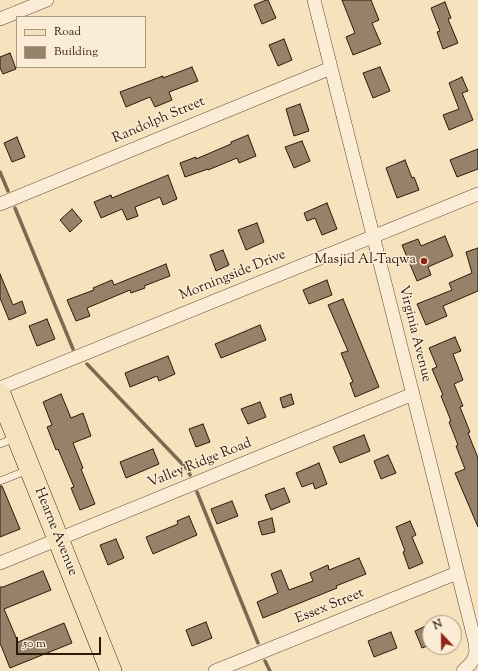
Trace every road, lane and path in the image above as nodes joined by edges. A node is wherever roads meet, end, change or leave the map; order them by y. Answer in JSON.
{"nodes":[{"id":1,"x":47,"y":0,"type":"edge"},
{"id":2,"x":314,"y":0,"type":"edge"},
{"id":3,"x":0,"y":19,"type":"edge"},
{"id":4,"x":331,"y":68,"type":"junction"},
{"id":5,"x":478,"y":194,"type":"edge"},
{"id":6,"x":0,"y":204,"type":"edge"},
{"id":7,"x":372,"y":237,"type":"junction"},
{"id":8,"x":0,"y":388,"type":"edge"},
{"id":9,"x":0,"y":394,"type":"edge"},
{"id":10,"x":413,"y":394,"type":"junction"},
{"id":11,"x":9,"y":440,"type":"edge"},
{"id":12,"x":30,"y":469,"type":"junction"},
{"id":13,"x":0,"y":481,"type":"edge"},
{"id":14,"x":58,"y":539,"type":"junction"},
{"id":15,"x":0,"y":563,"type":"edge"},
{"id":16,"x":458,"y":573,"type":"junction"},
{"id":17,"x":111,"y":671,"type":"edge"},
{"id":18,"x":215,"y":671,"type":"edge"},
{"id":19,"x":463,"y":671,"type":"edge"}],
"edges":[{"from":1,"to":3,"type":"street"},
{"from":2,"to":4,"type":"street","name":"Virginia Avenue"},
{"from":4,"to":6,"type":"street","name":"Randolph Street"},
{"from":4,"to":7,"type":"street","name":"Virginia Avenue"},
{"from":5,"to":7,"type":"street","name":"Morningside Drive"},
{"from":7,"to":8,"type":"street","name":"Morningside Drive"},
{"from":7,"to":10,"type":"street","name":"Virginia Avenue"},
{"from":9,"to":11,"type":"main road","name":"Hearne Avenue"},
{"from":10,"to":14,"type":"street","name":"Valley Ridge Road"},
{"from":10,"to":16,"type":"street","name":"Virginia Avenue"},
{"from":11,"to":12,"type":"main road","name":"Hearne Avenue"},
{"from":12,"to":13,"type":"lane"},
{"from":12,"to":14,"type":"main road","name":"Hearne Avenue"},
{"from":14,"to":15,"type":"street","name":"Valley Ridge Road"},
{"from":14,"to":17,"type":"main road","name":"Hearne Avenue"},
{"from":16,"to":18,"type":"street","name":"Essex Street"},
{"from":16,"to":19,"type":"street","name":"Virginia Avenue"}]}
